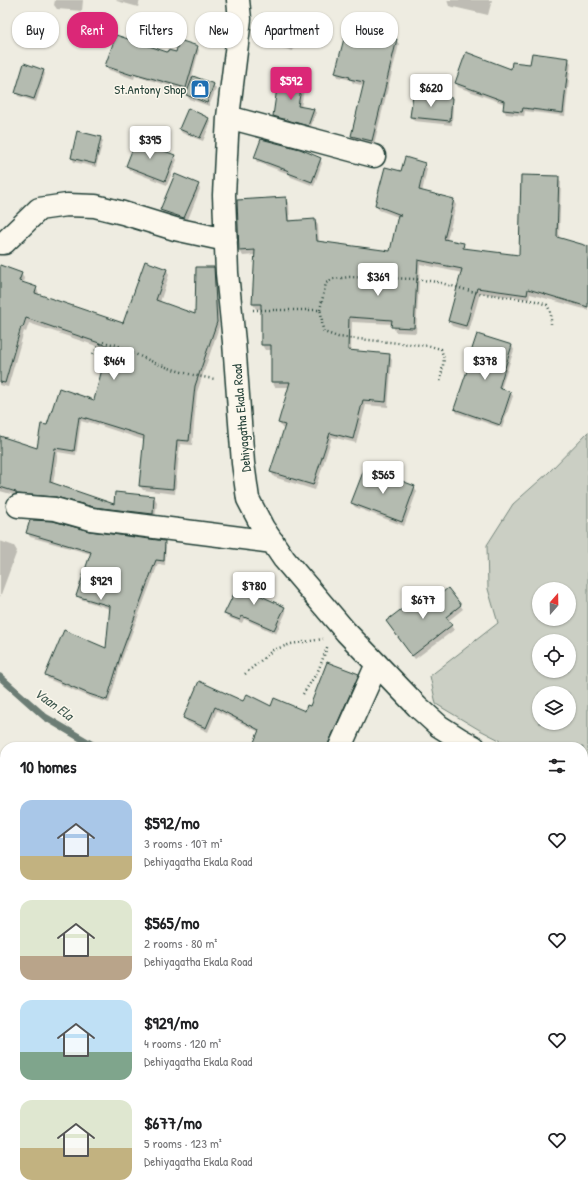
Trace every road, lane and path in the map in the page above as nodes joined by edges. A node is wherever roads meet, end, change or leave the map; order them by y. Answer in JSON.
{"nodes":[{"id":1,"x":238,"y":0,"type":"edge"},
{"id":2,"x":228,"y":117,"type":"junction"},
{"id":3,"x":374,"y":156,"type":"dead end"},
{"id":4,"x":226,"y":240,"type":"junction"},
{"id":5,"x":0,"y":243,"type":"edge"},
{"id":6,"x":231,"y":310,"type":"junction"},
{"id":7,"x":320,"y":310,"type":"junction"},
{"id":8,"x":550,"y":324,"type":"dead end"},
{"id":9,"x":93,"y":354,"type":"dead end"},
{"id":10,"x":237,"y":383,"type":"junction"},
{"id":11,"x":440,"y":383,"type":"dead end"},
{"id":12,"x":18,"y":506,"type":"dead end"},
{"id":13,"x":273,"y":542,"type":"junction"},
{"id":14,"x":338,"y":636,"type":"junction"},
{"id":15,"x":377,"y":664,"type":"junction"},
{"id":16,"x":245,"y":674,"type":"dead end"},
{"id":17,"x":303,"y":694,"type":"dead end"},
{"id":18,"x":342,"y":742,"type":"edge"},
{"id":19,"x":465,"y":742,"type":"edge"}],
"edges":[{"from":1,"to":2,"type":"street","name":"Dehiyagatha Ekala Road"},
{"from":2,"to":3,"type":"street"},
{"from":2,"to":4,"type":"street","name":"Dehiyagatha Ekala Road"},
{"from":4,"to":5,"type":"street"},
{"from":4,"to":6,"type":"street","name":"Dehiyagatha Ekala Road"},
{"from":6,"to":7,"type":"path"},
{"from":6,"to":10,"type":"street","name":"Dehiyagatha Ekala Road"},
{"from":7,"to":8,"type":"path"},
{"from":7,"to":11,"type":"path"},
{"from":9,"to":10,"type":"path"},
{"from":10,"to":13,"type":"street","name":"Dehiyagatha Ekala Road"},
{"from":12,"to":13,"type":"street"},
{"from":13,"to":14,"type":"street","name":"Dehiyagatha Ekala Road"},
{"from":14,"to":15,"type":"street","name":"Dehiyagatha Ekala Road"},
{"from":14,"to":16,"type":"path"},
{"from":14,"to":17,"type":"path"},
{"from":15,"to":18,"type":"street"},
{"from":15,"to":19,"type":"street","name":"Dehiyagatha Ekala Road"}]}
